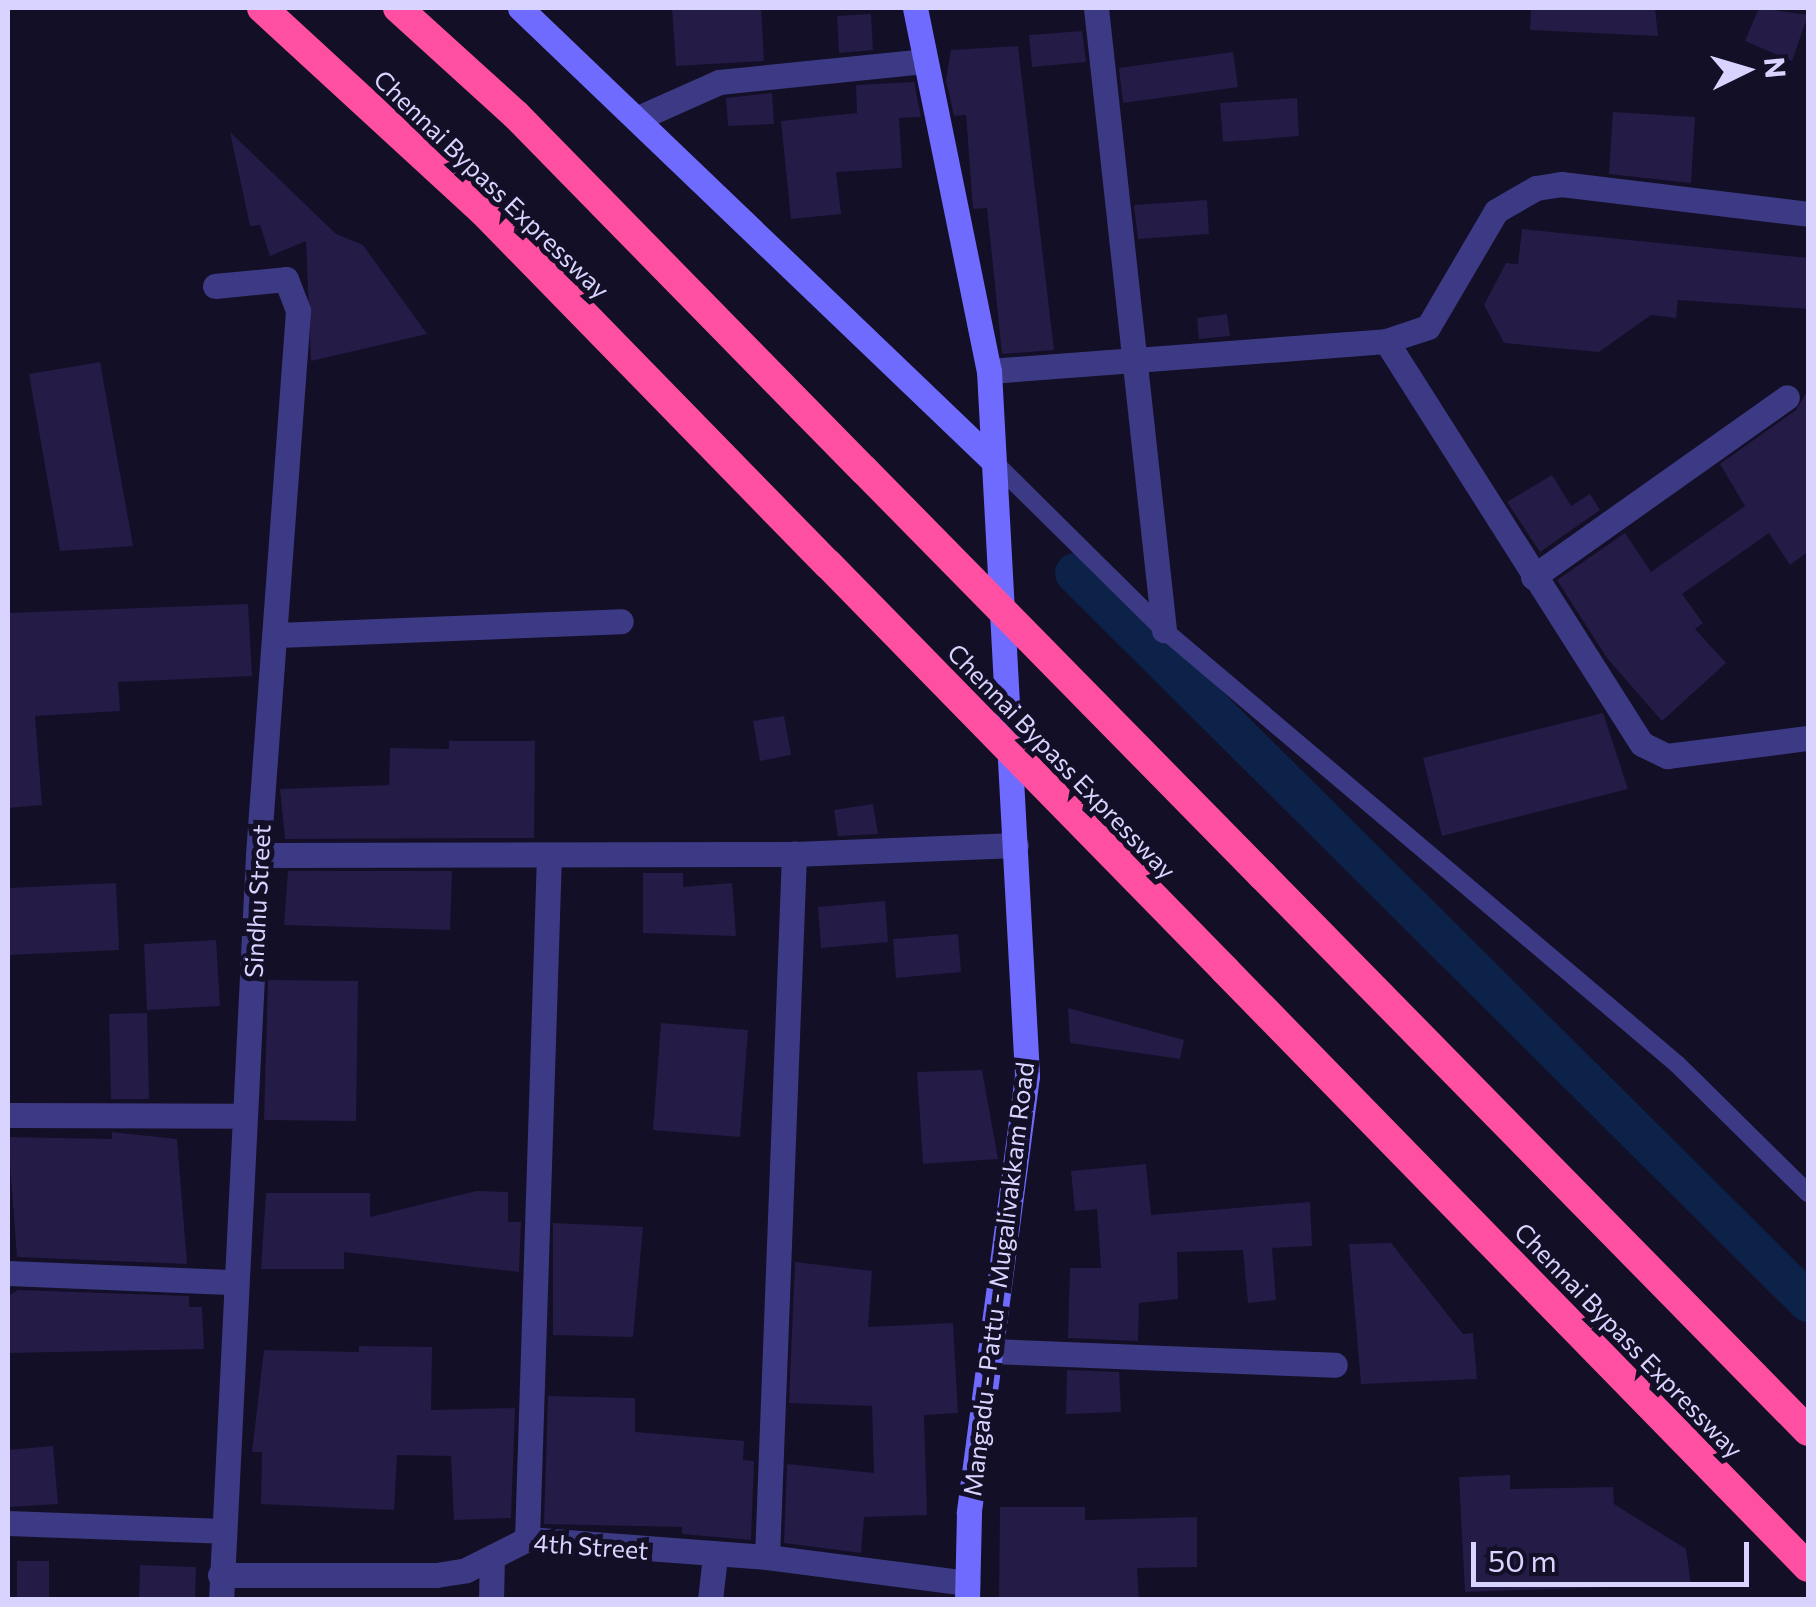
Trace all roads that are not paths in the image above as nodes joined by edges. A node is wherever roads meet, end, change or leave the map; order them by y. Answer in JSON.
{"nodes":[{"id":1,"x":262,"y":8,"type":"edge"},
{"id":2,"x":398,"y":8,"type":"edge"},
{"id":3,"x":520,"y":8,"type":"edge"},
{"id":4,"x":915,"y":8,"type":"edge"},
{"id":5,"x":1096,"y":8,"type":"edge"},
{"id":6,"x":924,"y":61,"type":"junction"},
{"id":7,"x":636,"y":118,"type":"junction"},
{"id":8,"x":1808,"y":214,"type":"edge"},
{"id":9,"x":215,"y":286,"type":"dead end"},
{"id":10,"x":1386,"y":341,"type":"junction"},
{"id":11,"x":1136,"y":364,"type":"junction"},
{"id":12,"x":988,"y":371,"type":"junction"},
{"id":13,"x":1787,"y":397,"type":"dead end"},
{"id":14,"x":992,"y":460,"type":"junction"},
{"id":15,"x":1533,"y":577,"type":"junction"},
{"id":16,"x":621,"y":622,"type":"dead end"},
{"id":17,"x":1164,"y":630,"type":"junction"},
{"id":18,"x":278,"y":634,"type":"junction"},
{"id":19,"x":1808,"y":738,"type":"edge"},
{"id":20,"x":1016,"y":844,"type":"junction"},
{"id":21,"x":794,"y":854,"type":"junction"},
{"id":22,"x":258,"y":855,"type":"junction"},
{"id":23,"x":549,"y":856,"type":"junction"},
{"id":24,"x":8,"y":1115,"type":"edge"},
{"id":25,"x":245,"y":1116,"type":"junction"},
{"id":26,"x":1808,"y":1193,"type":"edge"},
{"id":27,"x":8,"y":1273,"type":"edge"},
{"id":28,"x":236,"y":1282,"type":"junction"},
{"id":29,"x":990,"y":1351,"type":"junction"},
{"id":30,"x":1335,"y":1365,"type":"dead end"},
{"id":31,"x":1808,"y":1431,"type":"edge"},
{"id":32,"x":8,"y":1523,"type":"edge"},
{"id":33,"x":222,"y":1531,"type":"junction"},
{"id":34,"x":528,"y":1539,"type":"junction"},
{"id":35,"x":714,"y":1556,"type":"junction"},
{"id":36,"x":492,"y":1557,"type":"junction"},
{"id":37,"x":767,"y":1557,"type":"junction"},
{"id":38,"x":1808,"y":1566,"type":"edge"},
{"id":39,"x":221,"y":1588,"type":"edge"},
{"id":40,"x":967,"y":1591,"type":"edge"},
{"id":41,"x":491,"y":1600,"type":"edge"},
{"id":42,"x":710,"y":1600,"type":"edge"}],
"edges":[{"from":1,"to":38,"type":"highway","name":"Chennai Bypass Expressway","bridge":true},
{"from":2,"to":31,"type":"highway","bridge":true},
{"from":3,"to":7,"type":"street"},
{"from":4,"to":6,"type":"street","name":"Mangadu - Pattu - Mugalivakkam Road"},
{"from":5,"to":11,"type":"street"},
{"from":6,"to":7,"type":"street"},
{"from":6,"to":12,"type":"street","name":"Mangadu - Pattu - Mugalivakkam Road"},
{"from":7,"to":14,"type":"street"},
{"from":8,"to":10,"type":"street"},
{"from":9,"to":18,"type":"street","name":"Sindhu Street"},
{"from":10,"to":11,"type":"street"},
{"from":10,"to":15,"type":"street"},
{"from":11,"to":12,"type":"street"},
{"from":11,"to":17,"type":"street"},
{"from":12,"to":14,"type":"street","name":"Mangadu - Pattu - Mugalivakkam Road"},
{"from":13,"to":15,"type":"street"},
{"from":14,"to":17,"type":"lane"},
{"from":14,"to":20,"type":"street","name":"Mangadu - Pattu - Mugalivakkam Road"},
{"from":15,"to":19,"type":"street"},
{"from":16,"to":18,"type":"street"},
{"from":17,"to":26,"type":"lane"},
{"from":18,"to":22,"type":"street","name":"Sindhu Street"},
{"from":20,"to":21,"type":"street"},
{"from":20,"to":29,"type":"street","name":"Mangadu - Pattu - Mugalivakkam Road"},
{"from":21,"to":23,"type":"street"},
{"from":21,"to":37,"type":"street"},
{"from":22,"to":23,"type":"street"},
{"from":22,"to":25,"type":"street","name":"Sindhu Street"},
{"from":23,"to":34,"type":"street"},
{"from":24,"to":25,"type":"street"},
{"from":25,"to":28,"type":"street","name":"Sindhu Street"},
{"from":27,"to":28,"type":"street"},
{"from":28,"to":33,"type":"street","name":"Sindhu Street"},
{"from":29,"to":30,"type":"street"},
{"from":29,"to":40,"type":"street","name":"Mangadu - Pattu - Mugalivakkam Road"},
{"from":32,"to":33,"type":"street"},
{"from":33,"to":39,"type":"street","name":"Sindhu Street"},
{"from":34,"to":35,"type":"street","name":"4th Street"},
{"from":34,"to":36,"type":"street","name":"4th Street"},
{"from":35,"to":37,"type":"street","name":"4th Street"},
{"from":35,"to":42,"type":"street"},
{"from":36,"to":39,"type":"street","name":"4th Street"},
{"from":36,"to":41,"type":"street"},
{"from":37,"to":40,"type":"street","name":"4th Street"}]}
